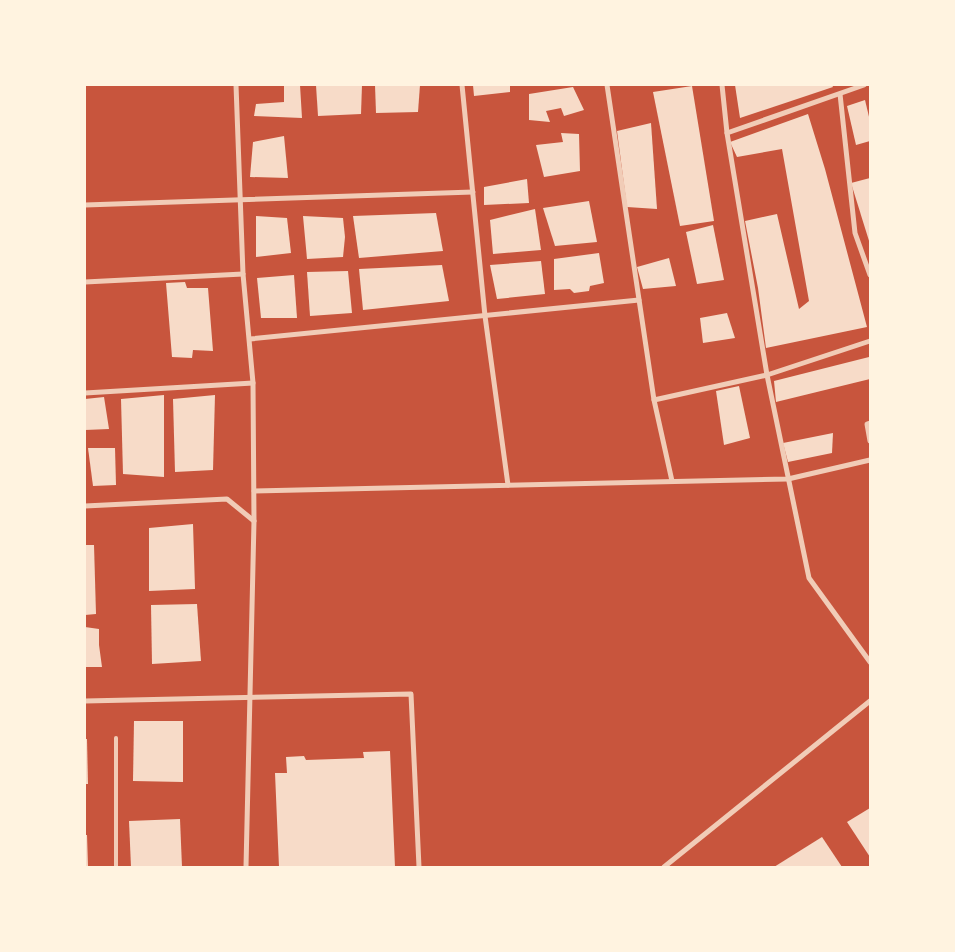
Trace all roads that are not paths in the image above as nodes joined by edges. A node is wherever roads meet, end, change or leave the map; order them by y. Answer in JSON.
{"nodes":[{"id":1,"x":236,"y":85,"type":"edge"},
{"id":2,"x":462,"y":85,"type":"edge"},
{"id":3,"x":607,"y":85,"type":"edge"},
{"id":4,"x":722,"y":85,"type":"edge"},
{"id":5,"x":864,"y":85,"type":"edge"},
{"id":6,"x":840,"y":94,"type":"junction"},
{"id":7,"x":727,"y":133,"type":"junction"},
{"id":8,"x":473,"y":192,"type":"junction"},
{"id":9,"x":240,"y":199,"type":"junction"},
{"id":10,"x":85,"y":206,"type":"edge"},
{"id":11,"x":243,"y":274,"type":"junction"},
{"id":12,"x":870,"y":275,"type":"edge"},
{"id":13,"x":85,"y":282,"type":"edge"},
{"id":14,"x":639,"y":300,"type":"junction"},
{"id":15,"x":485,"y":316,"type":"junction"},
{"id":16,"x":250,"y":339,"type":"junction"},
{"id":17,"x":870,"y":341,"type":"edge"},
{"id":18,"x":767,"y":375,"type":"junction"},
{"id":19,"x":253,"y":383,"type":"junction"},
{"id":20,"x":85,"y":393,"type":"edge"},
{"id":21,"x":654,"y":400,"type":"junction"},
{"id":22,"x":870,"y":423,"type":"edge"},
{"id":23,"x":870,"y":441,"type":"edge"},
{"id":24,"x":870,"y":460,"type":"edge"},
{"id":25,"x":788,"y":479,"type":"junction"},
{"id":26,"x":672,"y":482,"type":"junction"},
{"id":27,"x":508,"y":485,"type":"junction"},
{"id":28,"x":254,"y":491,"type":"junction"},
{"id":29,"x":85,"y":506,"type":"edge"},
{"id":30,"x":254,"y":521,"type":"junction"},
{"id":31,"x":870,"y":662,"type":"edge"},
{"id":32,"x":250,"y":698,"type":"junction"},
{"id":33,"x":870,"y":701,"type":"edge"},
{"id":34,"x":85,"y":702,"type":"edge"},
{"id":35,"x":116,"y":738,"type":"dead end"},
{"id":36,"x":116,"y":867,"type":"edge"},
{"id":37,"x":246,"y":867,"type":"edge"},
{"id":38,"x":419,"y":867,"type":"edge"},
{"id":39,"x":664,"y":867,"type":"edge"}],
"edges":[{"from":1,"to":9,"type":"street"},
{"from":2,"to":8,"type":"street"},
{"from":3,"to":14,"type":"street"},
{"from":4,"to":7,"type":"street"},
{"from":5,"to":6,"type":"street"},
{"from":6,"to":7,"type":"street"},
{"from":6,"to":12,"type":"street"},
{"from":7,"to":18,"type":"street"},
{"from":8,"to":9,"type":"street"},
{"from":8,"to":15,"type":"street"},
{"from":9,"to":10,"type":"street"},
{"from":9,"to":11,"type":"street"},
{"from":11,"to":13,"type":"street"},
{"from":11,"to":16,"type":"street"},
{"from":14,"to":15,"type":"street"},
{"from":14,"to":21,"type":"street"},
{"from":15,"to":16,"type":"street"},
{"from":15,"to":27,"type":"street"},
{"from":16,"to":19,"type":"street"},
{"from":17,"to":18,"type":"street"},
{"from":18,"to":21,"type":"street"},
{"from":18,"to":25,"type":"street"},
{"from":19,"to":20,"type":"street"},
{"from":19,"to":28,"type":"street"},
{"from":21,"to":26,"type":"street"},
{"from":22,"to":23,"type":"street"},
{"from":24,"to":25,"type":"street"},
{"from":25,"to":26,"type":"street"},
{"from":25,"to":31,"type":"street"},
{"from":26,"to":27,"type":"street"},
{"from":27,"to":28,"type":"street"},
{"from":28,"to":30,"type":"street"},
{"from":29,"to":30,"type":"street"},
{"from":30,"to":32,"type":"street"},
{"from":32,"to":34,"type":"street"},
{"from":32,"to":37,"type":"street"},
{"from":32,"to":38,"type":"street"},
{"from":33,"to":39,"type":"street"},
{"from":35,"to":36,"type":"lane"}]}
